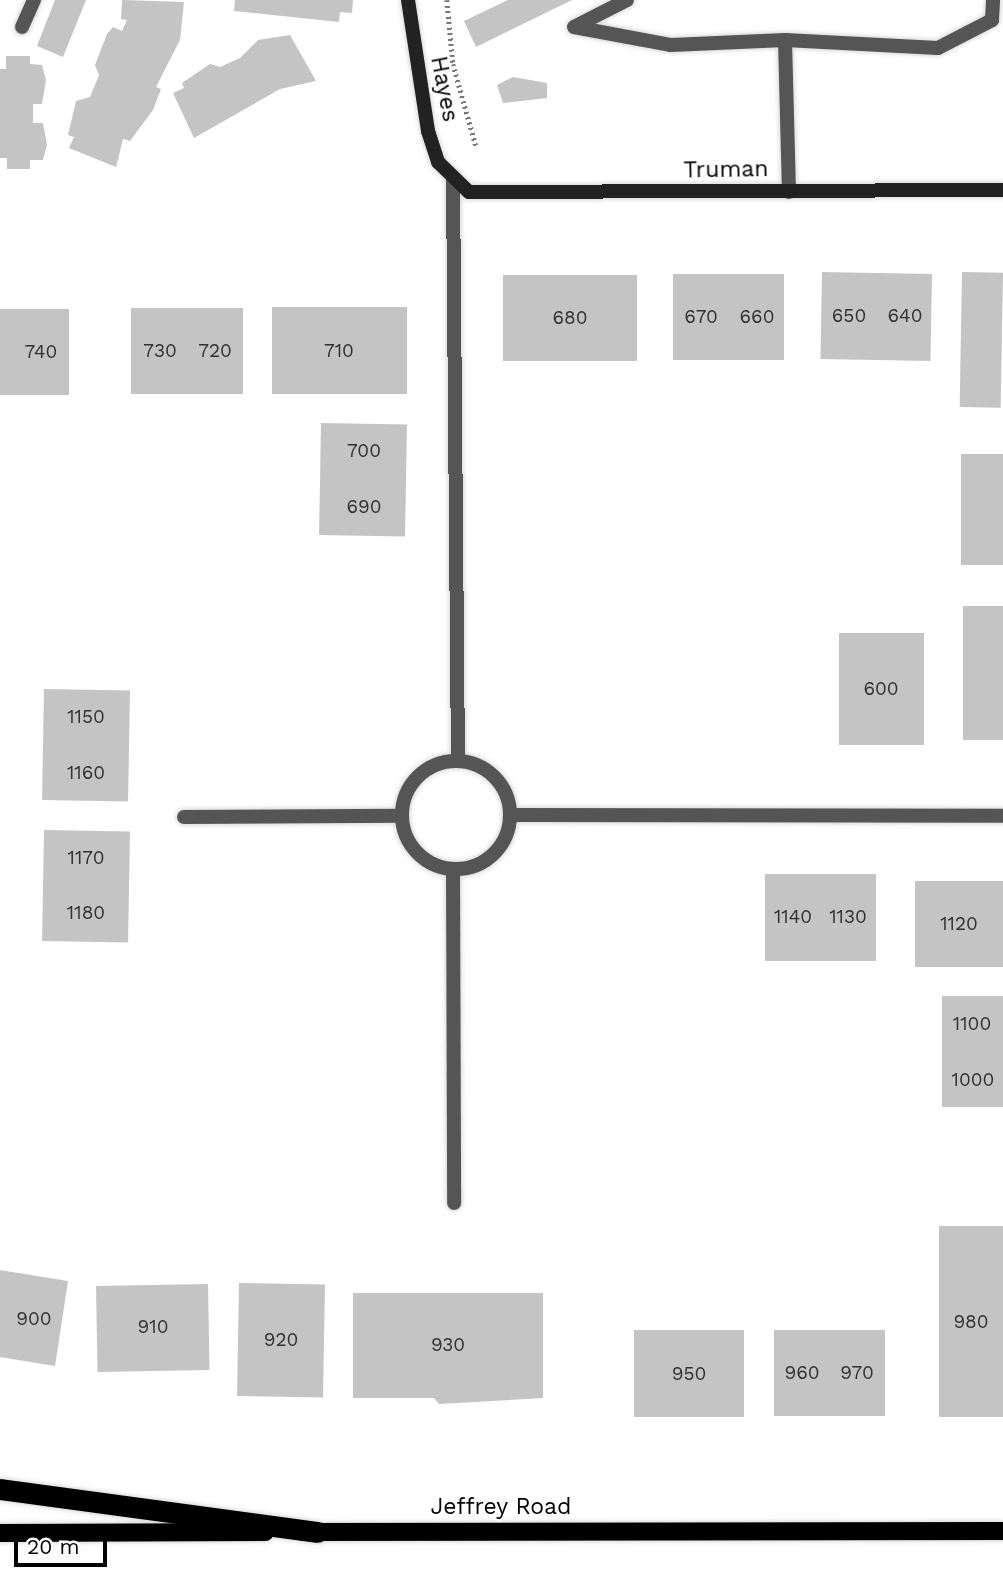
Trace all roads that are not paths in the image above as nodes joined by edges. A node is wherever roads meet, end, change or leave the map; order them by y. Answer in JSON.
{"nodes":[{"id":1,"x":34,"y":0,"type":"edge"},
{"id":2,"x":408,"y":0,"type":"edge"},
{"id":3,"x":627,"y":0,"type":"edge"},
{"id":4,"x":993,"y":0,"type":"edge"},
{"id":5,"x":22,"y":27,"type":"dead end"},
{"id":6,"x":785,"y":40,"type":"junction"},
{"id":7,"x":453,"y":180,"type":"junction"},
{"id":8,"x":1003,"y":190,"type":"edge"},
{"id":9,"x":789,"y":192,"type":"junction"},
{"id":10,"x":458,"y":761,"type":"junction"},
{"id":11,"x":510,"y":815,"type":"junction"},
{"id":12,"x":402,"y":816,"type":"junction"},
{"id":13,"x":1003,"y":816,"type":"edge"},
{"id":14,"x":184,"y":817,"type":"dead end"},
{"id":15,"x":453,"y":869,"type":"junction"},
{"id":16,"x":454,"y":1203,"type":"dead end"},
{"id":17,"x":0,"y":1489,"type":"edge"},
{"id":18,"x":1003,"y":1531,"type":"edge"},
{"id":19,"x":317,"y":1532,"type":"junction"},
{"id":20,"x":0,"y":1533,"type":"edge"}],
"edges":[{"from":1,"to":5,"type":"lane"},
{"from":2,"to":7,"type":"street","name":"Hayes"},
{"from":3,"to":6,"type":"lane"},
{"from":4,"to":6,"type":"lane"},
{"from":6,"to":9,"type":"lane"},
{"from":7,"to":9,"type":"street","name":"Truman"},
{"from":7,"to":10,"type":"lane"},
{"from":8,"to":9,"type":"street","name":"Truman"},
{"from":10,"to":11,"type":"lane"},
{"from":10,"to":12,"type":"lane"},
{"from":11,"to":13,"type":"lane"},
{"from":11,"to":15,"type":"lane"},
{"from":12,"to":14,"type":"lane"},
{"from":12,"to":15,"type":"lane"},
{"from":15,"to":16,"type":"lane"},
{"from":17,"to":19,"type":"highway"},
{"from":18,"to":19,"type":"main road","name":"Jeffrey Road"},
{"from":19,"to":20,"type":"main road","name":"Jeffrey Road"}]}
